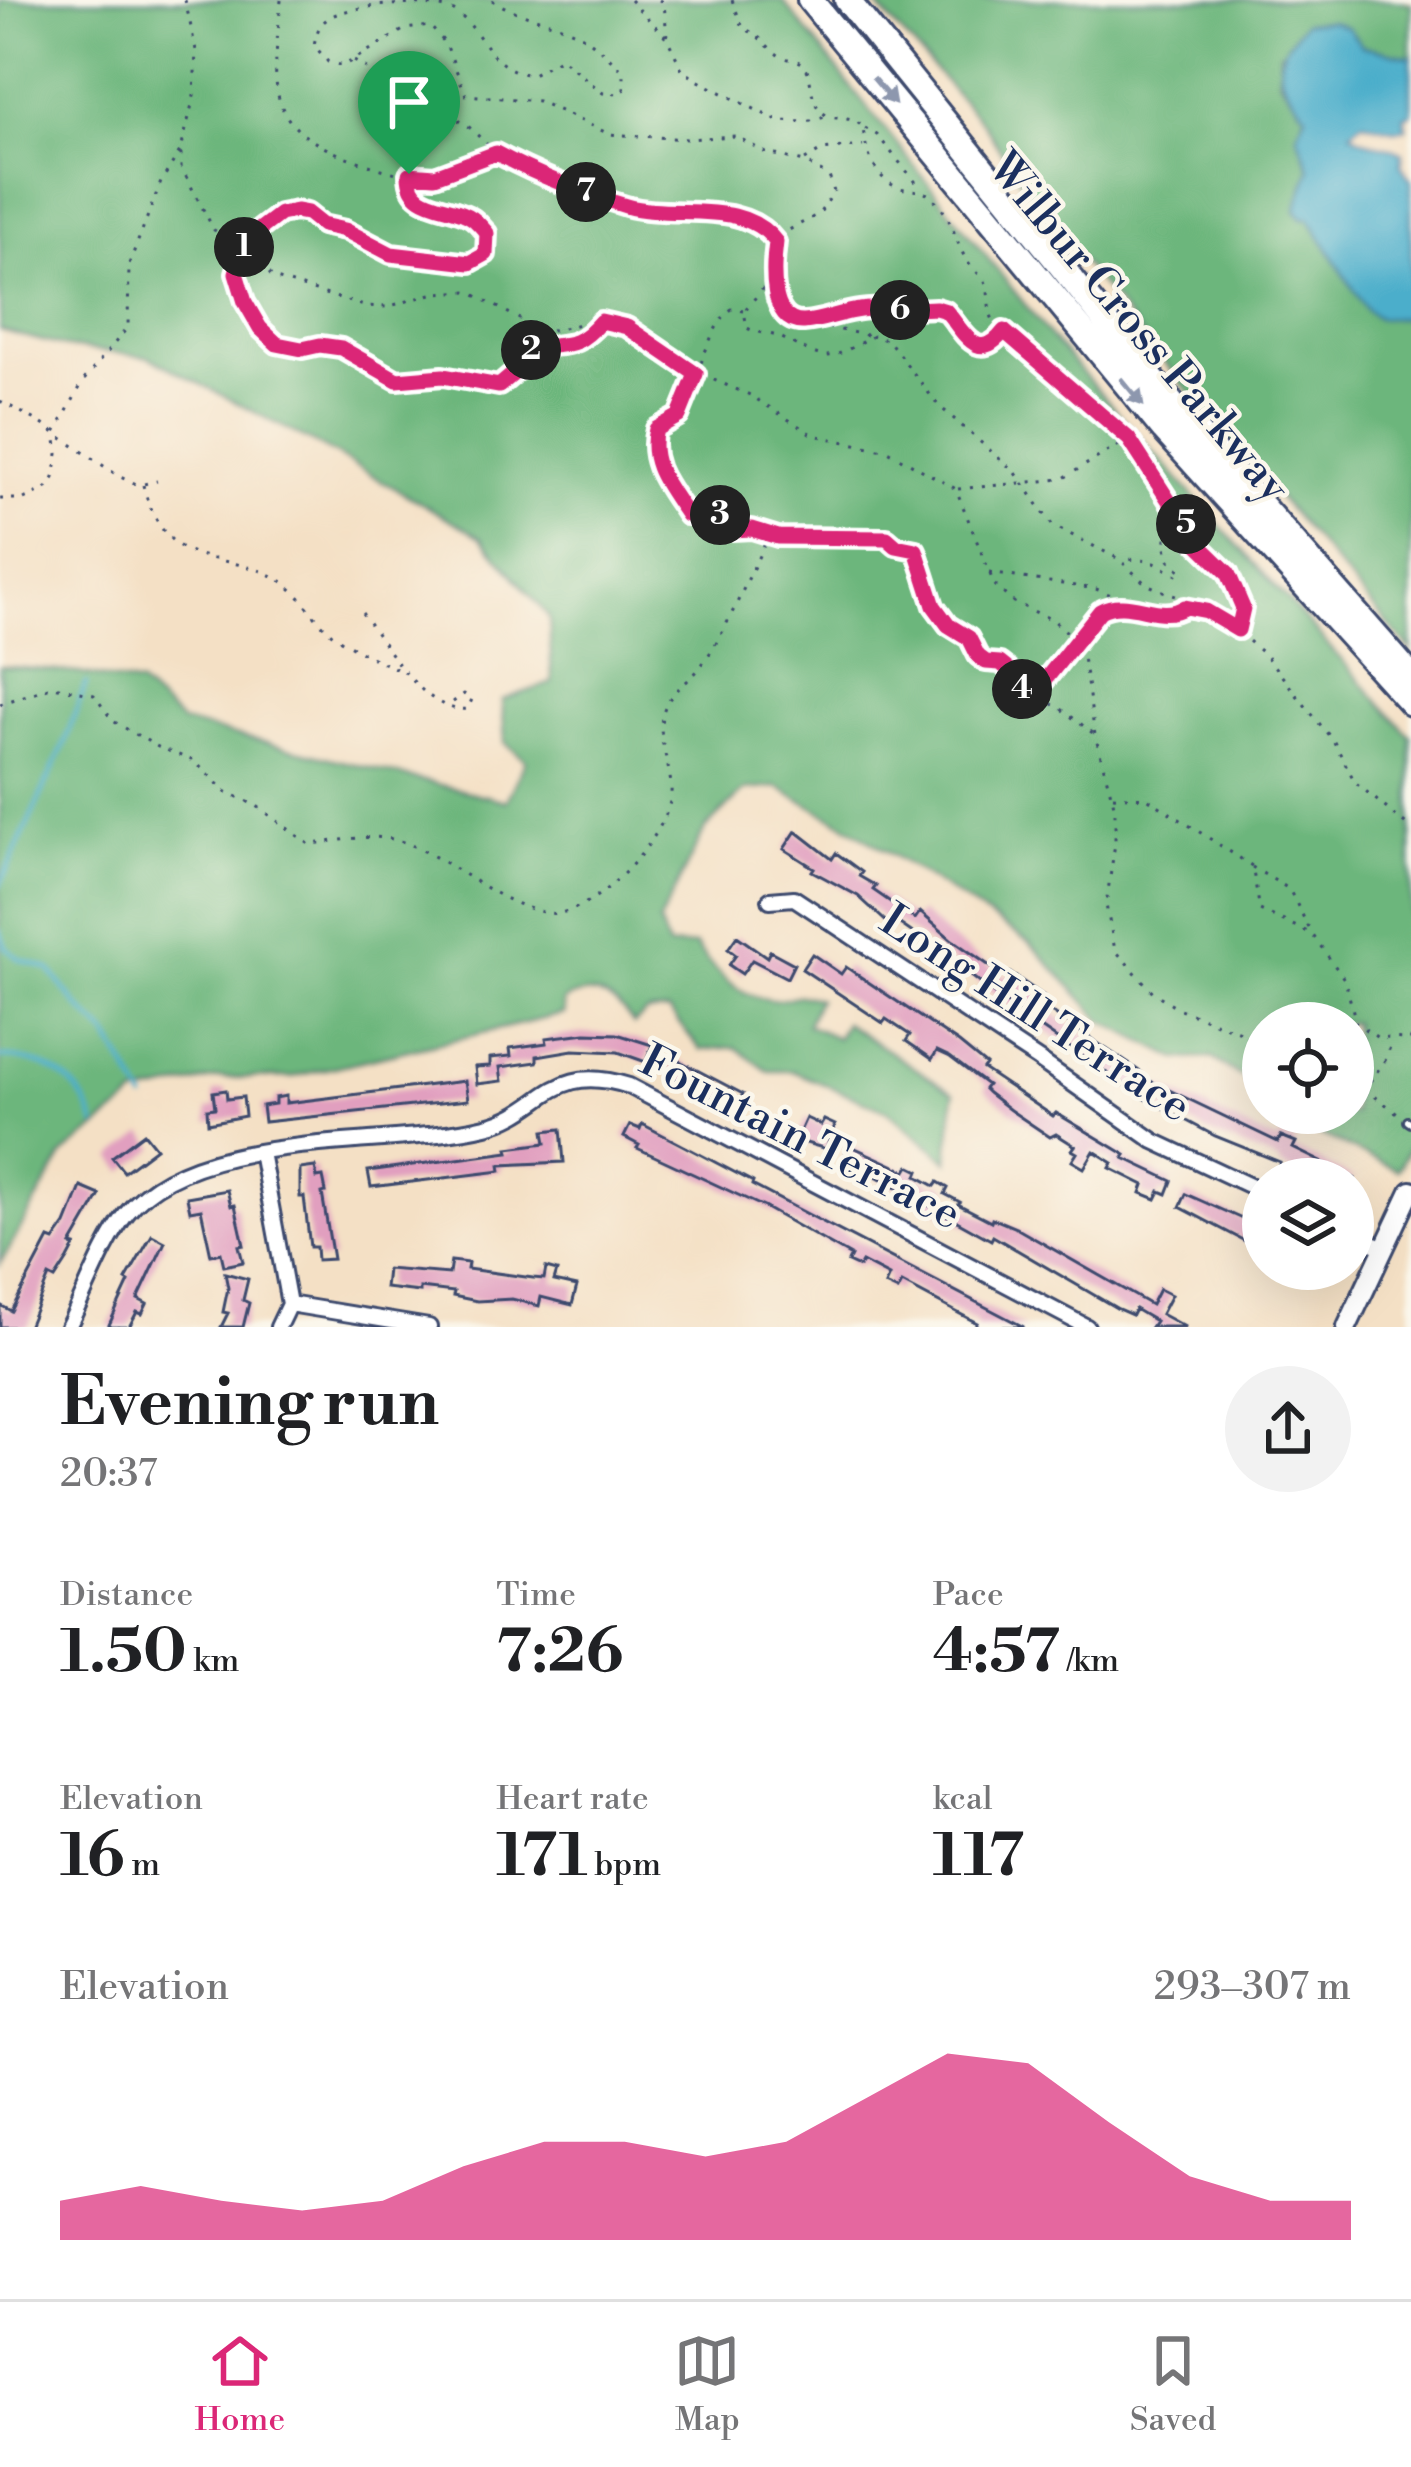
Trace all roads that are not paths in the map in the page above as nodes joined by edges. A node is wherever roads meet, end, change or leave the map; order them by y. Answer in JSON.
{"nodes":[{"id":1,"x":810,"y":0,"type":"edge"},
{"id":2,"x":847,"y":0,"type":"edge"},
{"id":3,"x":1411,"y":676,"type":"edge"},
{"id":4,"x":1411,"y":703,"type":"edge"},
{"id":5,"x":770,"y":900,"type":"dead end"},
{"id":6,"x":261,"y":1152,"type":"junction"},
{"id":7,"x":1242,"y":1182,"type":"edge"},
{"id":8,"x":1411,"y":1191,"type":"edge"},
{"id":9,"x":1374,"y":1244,"type":"edge"},
{"id":10,"x":1384,"y":1248,"type":"junction"},
{"id":11,"x":289,"y":1304,"type":"junction"},
{"id":12,"x":68,"y":1327,"type":"edge"},
{"id":13,"x":278,"y":1327,"type":"edge"},
{"id":14,"x":429,"y":1327,"type":"edge"},
{"id":15,"x":1087,"y":1327,"type":"edge"},
{"id":16,"x":1347,"y":1327,"type":"edge"}],
"edges":[{"from":1,"to":4,"type":"highway","name":"Wilbur Cross Parkway","one_way":true},
{"from":2,"to":3,"type":"highway","name":"Wilbur Cross Parkway"},
{"from":5,"to":7,"type":"street","name":"Long Hill Terrace"},
{"from":6,"to":11,"type":"street"},
{"from":6,"to":12,"type":"street","name":"Fountain Terrace"},
{"from":6,"to":15,"type":"street","name":"Fountain Terrace"},
{"from":8,"to":10,"type":"main road"},
{"from":9,"to":10,"type":"street"},
{"from":10,"to":16,"type":"main road"},
{"from":11,"to":13,"type":"street"},
{"from":11,"to":14,"type":"street"}]}
